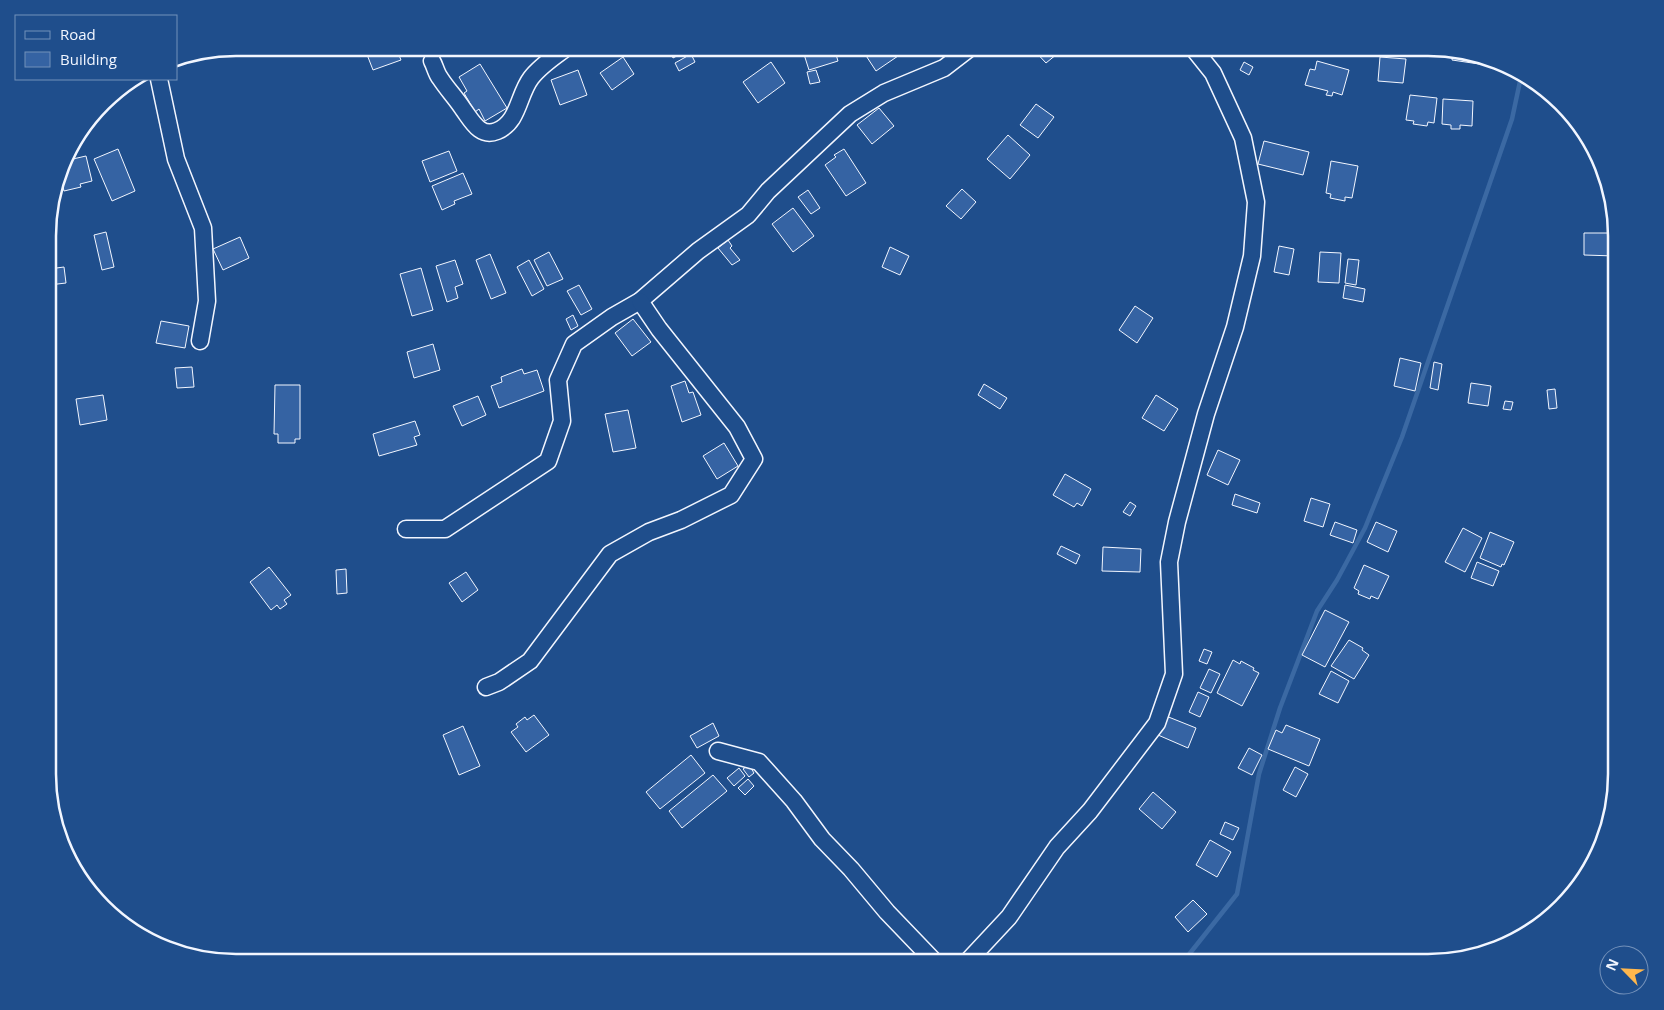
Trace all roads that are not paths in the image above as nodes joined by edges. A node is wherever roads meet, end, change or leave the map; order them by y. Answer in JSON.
{"nodes":[{"id":1,"x":557,"y":56,"type":"edge"},
{"id":2,"x":960,"y":56,"type":"edge"},
{"id":3,"x":1199,"y":56,"type":"edge"},
{"id":4,"x":432,"y":61,"type":"dead end"},
{"id":5,"x":159,"y":80,"type":"edge"},
{"id":6,"x":640,"y":301,"type":"junction"},
{"id":7,"x":200,"y":341,"type":"dead end"},
{"id":8,"x":406,"y":529,"type":"dead end"},
{"id":9,"x":486,"y":687,"type":"dead end"},
{"id":10,"x":718,"y":751,"type":"dead end"},
{"id":11,"x":927,"y":954,"type":"edge"},
{"id":12,"x":974,"y":954,"type":"edge"}],
"edges":[{"from":1,"to":4,"type":"street"},
{"from":2,"to":6,"type":"street"},
{"from":3,"to":12,"type":"street"},
{"from":5,"to":7,"type":"street"},
{"from":6,"to":8,"type":"street"},
{"from":6,"to":9,"type":"street"},
{"from":10,"to":11,"type":"street"}]}
